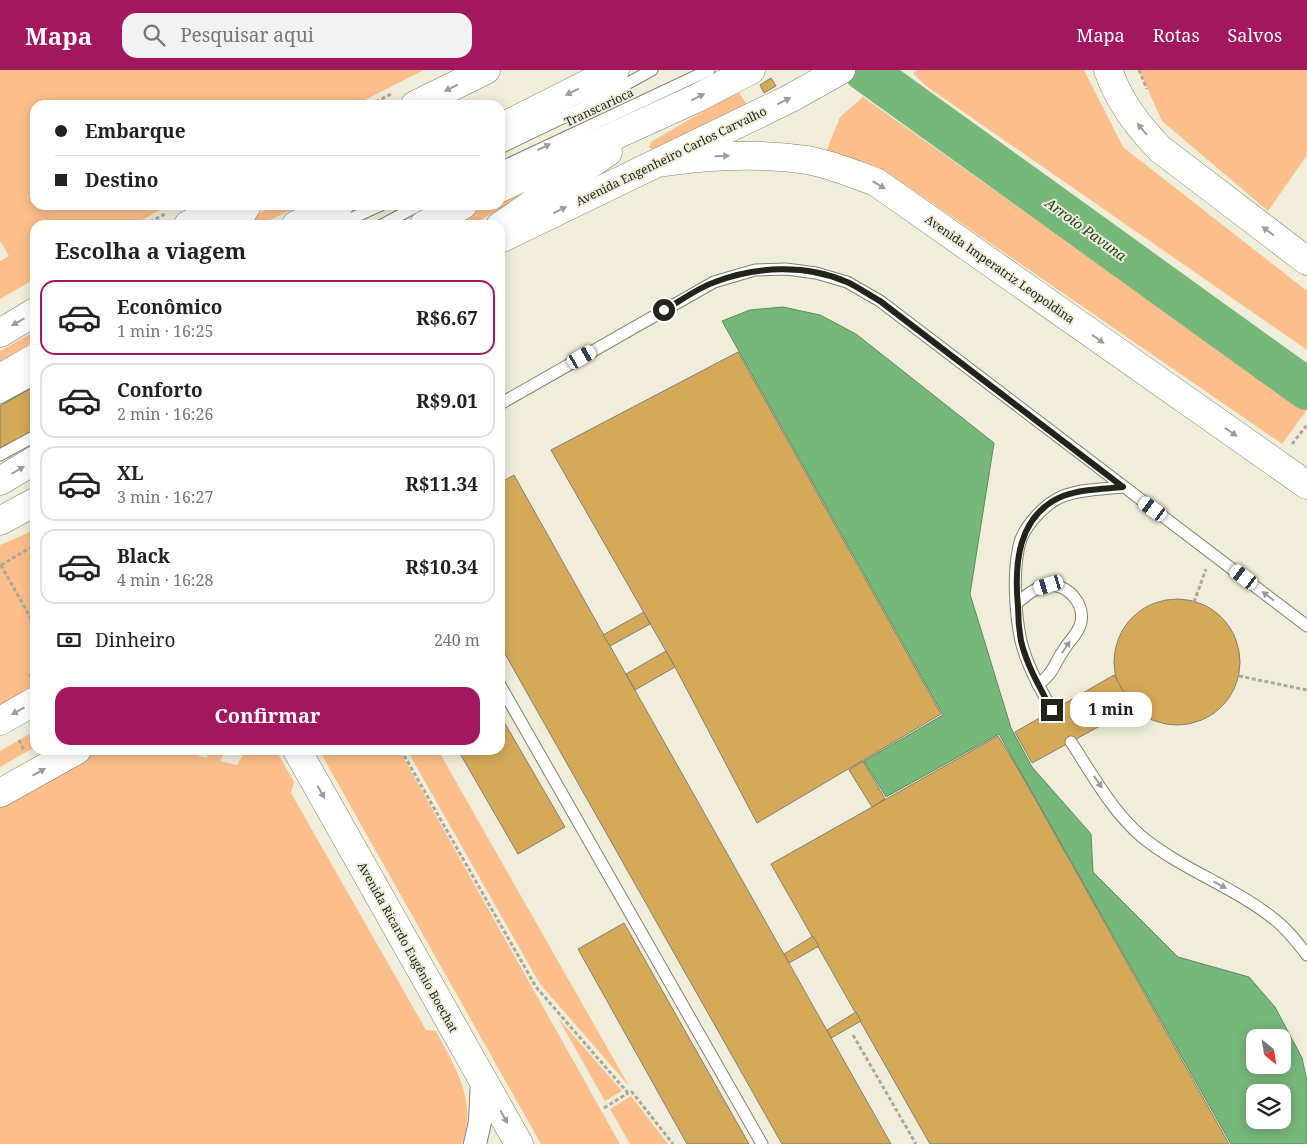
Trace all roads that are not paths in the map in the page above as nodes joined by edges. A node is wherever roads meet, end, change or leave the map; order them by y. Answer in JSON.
{"nodes":[{"id":1,"x":486,"y":70,"type":"edge"},
{"id":2,"x":615,"y":70,"type":"edge"},
{"id":3,"x":652,"y":70,"type":"edge"},
{"id":4,"x":709,"y":70,"type":"edge"},
{"id":5,"x":751,"y":70,"type":"edge"},
{"id":6,"x":841,"y":70,"type":"edge"},
{"id":7,"x":1108,"y":70,"type":"edge"},
{"id":8,"x":426,"y":100,"type":"edge"},
{"id":9,"x":654,"y":117,"type":"junction"},
{"id":10,"x":505,"y":125,"type":"edge"},
{"id":11,"x":505,"y":146,"type":"edge"},
{"id":12,"x":656,"y":163,"type":"junction"},
{"id":13,"x":505,"y":166,"type":"edge"},
{"id":14,"x":505,"y":186,"type":"edge"},
{"id":15,"x":207,"y":210,"type":"edge"},
{"id":16,"x":329,"y":210,"type":"edge"},
{"id":17,"x":370,"y":210,"type":"edge"},
{"id":18,"x":410,"y":210,"type":"edge"},
{"id":19,"x":453,"y":210,"type":"edge"},
{"id":20,"x":177,"y":219,"type":"edge"},
{"id":21,"x":307,"y":220,"type":"edge"},
{"id":22,"x":348,"y":220,"type":"edge"},
{"id":23,"x":391,"y":220,"type":"edge"},
{"id":24,"x":434,"y":220,"type":"edge"},
{"id":25,"x":505,"y":223,"type":"edge"},
{"id":26,"x":505,"y":237,"type":"edge"},
{"id":27,"x":1307,"y":261,"type":"edge"},
{"id":28,"x":30,"y":315,"type":"edge"},
{"id":29,"x":0,"y":333,"type":"edge"},
{"id":30,"x":30,"y":361,"type":"edge"},
{"id":31,"x":0,"y":378,"type":"edge"},
{"id":32,"x":30,"y":382,"type":"edge"},
{"id":33,"x":0,"y":398,"type":"edge"},
{"id":34,"x":505,"y":401,"type":"edge"},
{"id":35,"x":30,"y":439,"type":"edge"},
{"id":36,"x":0,"y":455,"type":"edge"},
{"id":37,"x":30,"y":463,"type":"edge"},
{"id":38,"x":0,"y":480,"type":"edge"},
{"id":39,"x":1307,"y":486,"type":"edge"},
{"id":40,"x":1123,"y":487,"type":"junction"},
{"id":41,"x":30,"y":505,"type":"edge"},
{"id":42,"x":0,"y":521,"type":"edge"},
{"id":43,"x":1017,"y":603,"type":"junction"},
{"id":44,"x":1307,"y":626,"type":"edge"},
{"id":45,"x":1038,"y":685,"type":"junction"},
{"id":46,"x":505,"y":694,"type":"edge"},
{"id":47,"x":30,"y":704,"type":"edge"},
{"id":48,"x":1052,"y":710,"type":"dead end"},
{"id":49,"x":0,"y":721,"type":"edge"},
{"id":50,"x":1071,"y":742,"type":"dead end"},
{"id":51,"x":69,"y":755,"type":"edge"},
{"id":52,"x":300,"y":755,"type":"edge"},
{"id":53,"x":0,"y":793,"type":"edge"},
{"id":54,"x":1307,"y":955,"type":"edge"},
{"id":55,"x":482,"y":1077,"type":"junction"},
{"id":56,"x":475,"y":1144,"type":"edge"},
{"id":57,"x":519,"y":1144,"type":"edge"},
{"id":58,"x":762,"y":1144,"type":"edge"}],
"edges":[{"from":1,"to":8,"type":"main road","one_way":true},
{"from":2,"to":10,"type":"main road","one_way":true},
{"from":3,"to":11,"type":"lane","name":"Transcarioca"},
{"from":13,"to":4,"type":"lane","name":"Transcarioca","one_way":true},
{"from":9,"to":5,"type":"main road","one_way":true},
{"from":12,"to":6,"type":"main road","name":"Avenida Engenheiro Carlos Carvalho","one_way":true},
{"from":27,"to":7,"type":"main road","one_way":true},
{"from":9,"to":14,"type":"main road"},
{"from":9,"to":25,"type":"main road"},
{"from":26,"to":12,"type":"main road","name":"Avenida Engenheiro Carlos Carvalho","one_way":true},
{"from":12,"to":39,"type":"main road","name":"Avenida Imperatriz Leopoldina","one_way":true},
{"from":15,"to":20,"type":"main road"},
{"from":16,"to":21,"type":"main road"},
{"from":17,"to":22,"type":"lane"},
{"from":18,"to":23,"type":"lane"},
{"from":19,"to":24,"type":"main road"},
{"from":28,"to":29,"type":"main road","one_way":true},
{"from":30,"to":31,"type":"main road"},
{"from":32,"to":33,"type":"lane"},
{"from":34,"to":40,"type":"lane"},
{"from":35,"to":36,"type":"lane"},
{"from":38,"to":37,"type":"main road","one_way":true},
{"from":40,"to":43,"type":"lane"},
{"from":44,"to":40,"type":"lane","one_way":true},
{"from":41,"to":42,"type":"main road"},
{"from":43,"to":45,"type":"lane"},
{"from":45,"to":43,"type":"lane","one_way":true},
{"from":45,"to":48,"type":"lane"},
{"from":46,"to":58,"type":"lane"},
{"from":47,"to":49,"type":"main road","one_way":true},
{"from":50,"to":54,"type":"lane","one_way":true},
{"from":53,"to":51,"type":"main road","one_way":true},
{"from":52,"to":55,"type":"main road","name":"Avenida Ricardo Eugênio Boechat","one_way":true},
{"from":55,"to":56,"type":"street"},
{"from":55,"to":57,"type":"main road","name":"Avenida Ricardo Eugênio Boechat","one_way":true}]}
